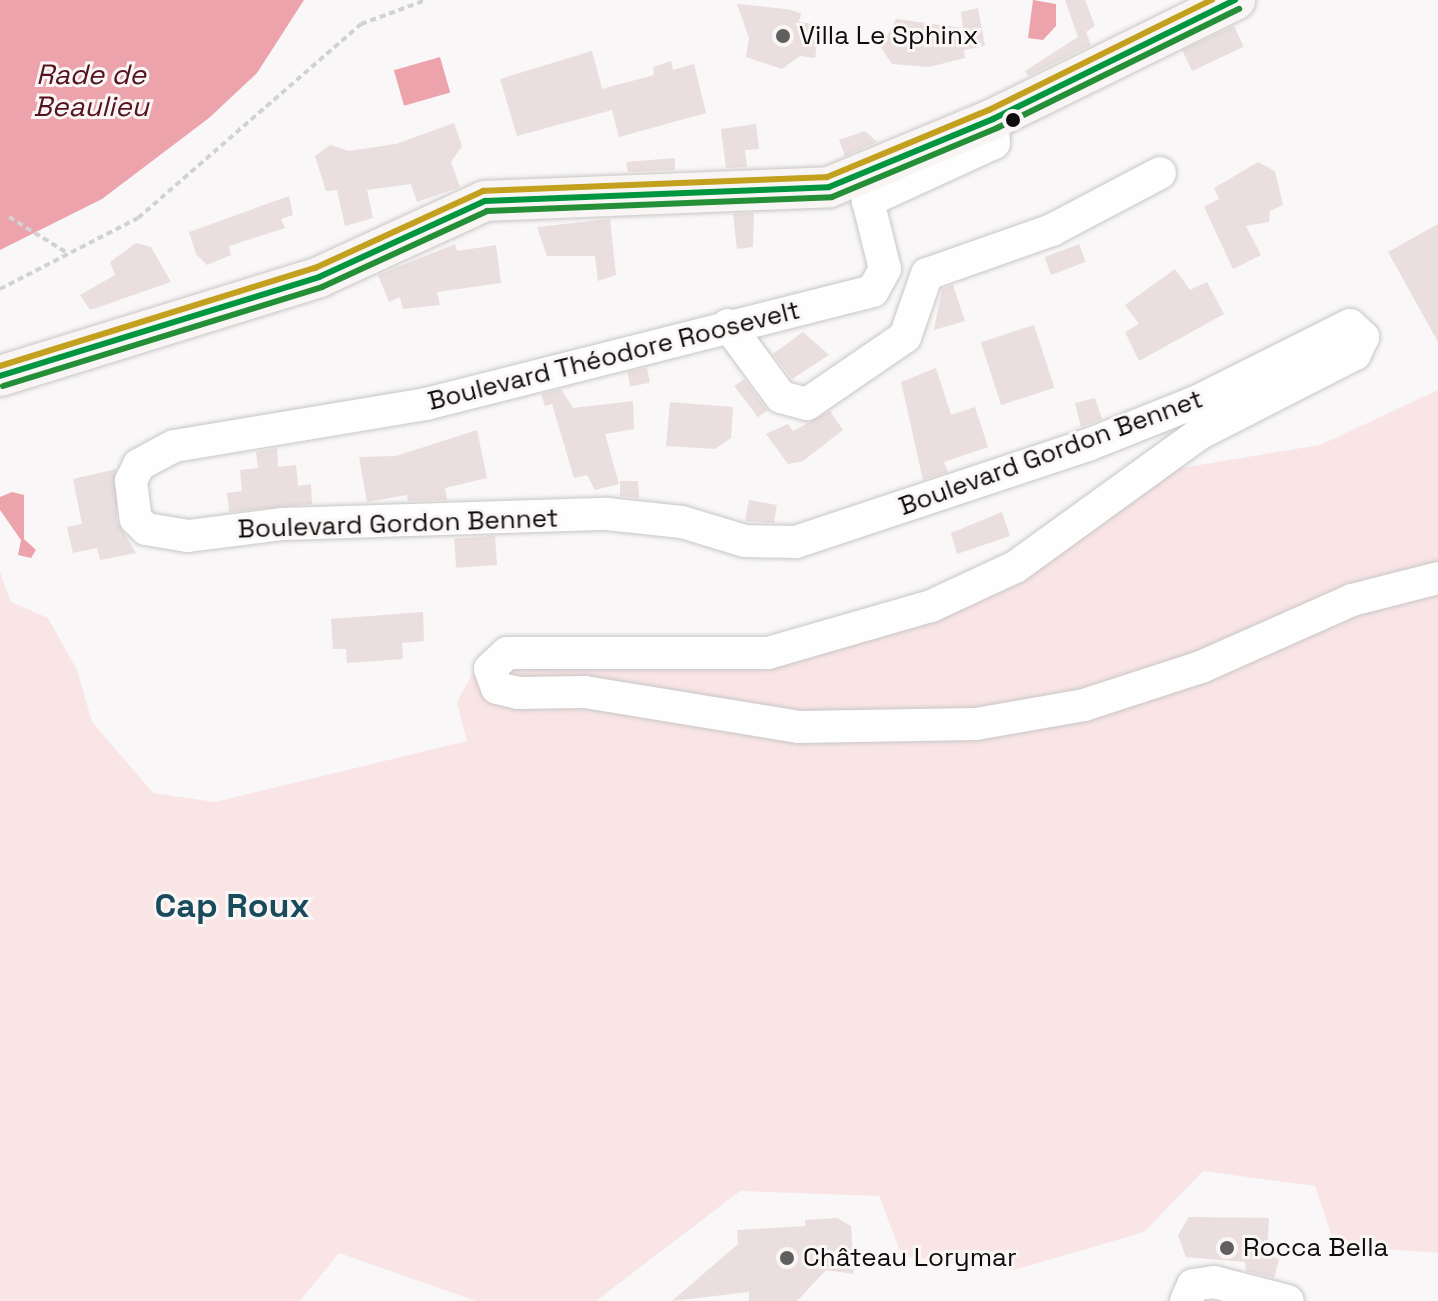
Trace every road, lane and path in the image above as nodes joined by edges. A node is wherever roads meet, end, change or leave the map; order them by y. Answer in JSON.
{"nodes":[{"id":1,"x":426,"y":0,"type":"edge"},
{"id":2,"x":1235,"y":0,"type":"edge"},
{"id":3,"x":993,"y":119,"type":"junction"},
{"id":4,"x":1160,"y":173,"type":"dead end"},
{"id":5,"x":9,"y":217,"type":"dead end"},
{"id":6,"x":69,"y":254,"type":"junction"},
{"id":7,"x":0,"y":289,"type":"edge"},
{"id":8,"x":728,"y":325,"type":"junction"},
{"id":9,"x":0,"y":376,"type":"edge"},
{"id":10,"x":131,"y":502,"type":"joint"},
{"id":11,"x":1438,"y":578,"type":"edge"},
{"id":12,"x":1186,"y":1301,"type":"edge"},
{"id":13,"x":1288,"y":1301,"type":"edge"}],
"edges":[{"from":1,"to":6,"type":"path"},
{"from":2,"to":3,"type":"main road"},
{"from":3,"to":8,"type":"street","name":"Boulevard Théodore Roosevelt"},
{"from":3,"to":9,"type":"main road"},
{"from":4,"to":8,"type":"street"},
{"from":5,"to":6,"type":"path"},
{"from":6,"to":7,"type":"path"},
{"from":8,"to":10,"type":"street","name":"Boulevard Théodore Roosevelt"},
{"from":10,"to":11,"type":"street","name":"Boulevard Gordon Bennet"},
{"from":12,"to":13,"type":"street"}]}
